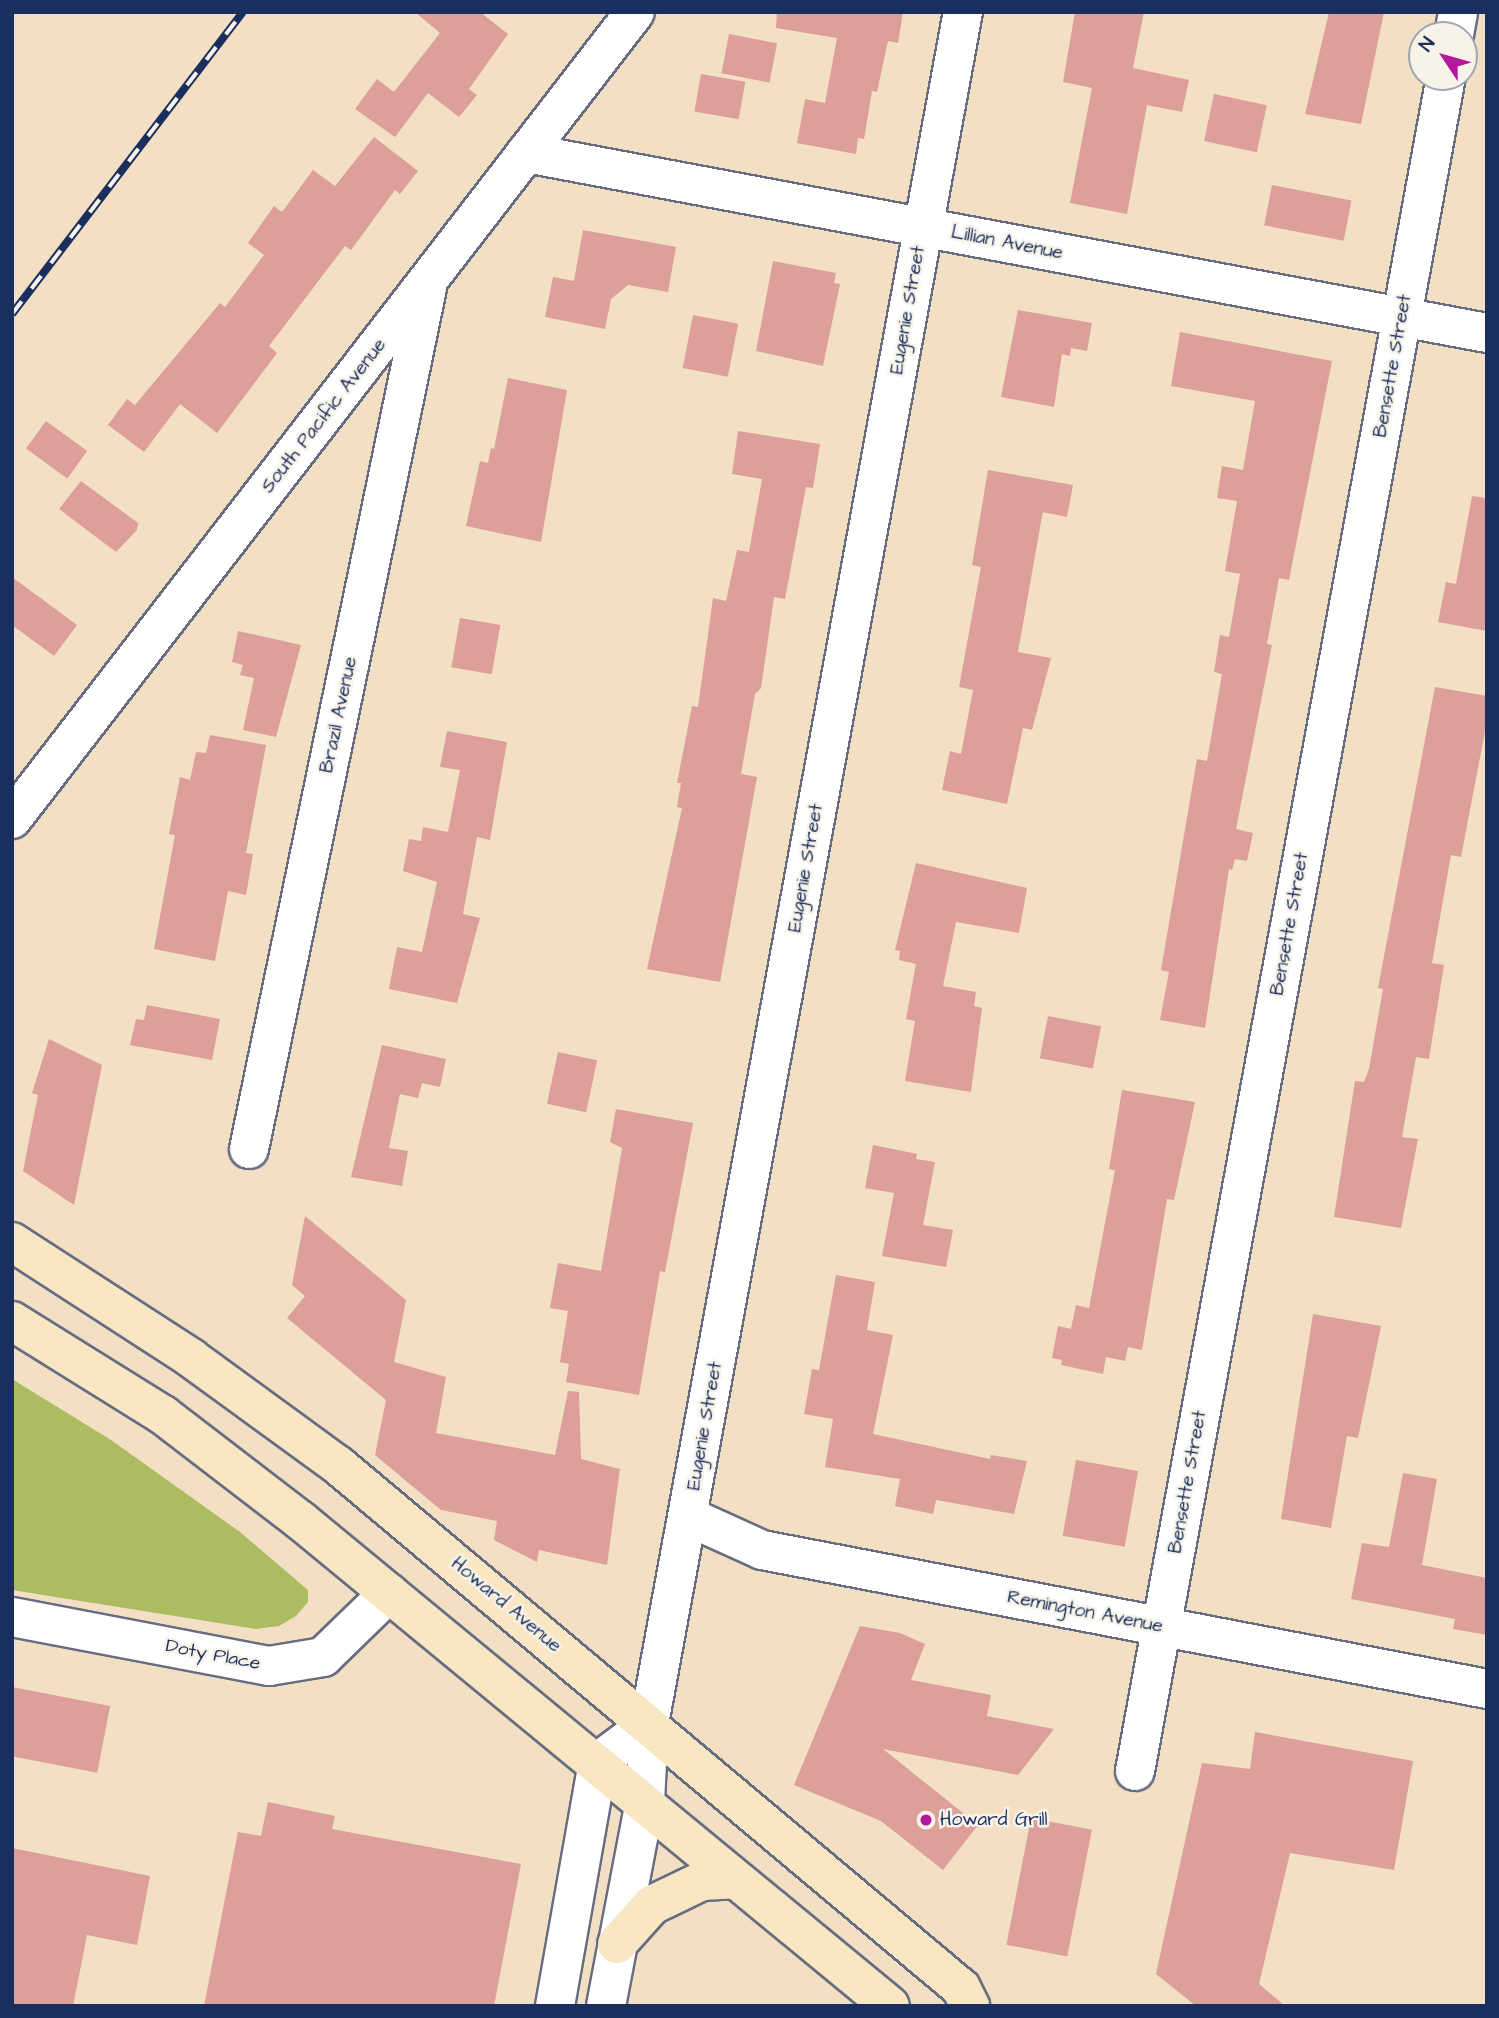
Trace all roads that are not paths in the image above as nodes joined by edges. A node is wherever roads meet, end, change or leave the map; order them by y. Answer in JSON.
{"nodes":[{"id":1,"x":635,"y":12,"type":"edge"},
{"id":2,"x":963,"y":12,"type":"edge"},
{"id":3,"x":1443,"y":91,"type":"edge"},
{"id":4,"x":526,"y":153,"type":"junction"},
{"id":5,"x":922,"y":227,"type":"junction"},
{"id":6,"x":428,"y":280,"type":"junction"},
{"id":7,"x":1402,"y":317,"type":"junction"},
{"id":8,"x":1487,"y":332,"type":"edge"},
{"id":9,"x":12,"y":819,"type":"edge"},
{"id":10,"x":249,"y":1149,"type":"dead end"},
{"id":11,"x":12,"y":1242,"type":"edge"},
{"id":12,"x":12,"y":1321,"type":"edge"},
{"id":13,"x":689,"y":1517,"type":"junction"},
{"id":14,"x":389,"y":1593,"type":"junction"},
{"id":15,"x":12,"y":1617,"type":"edge"},
{"id":16,"x":1161,"y":1627,"type":"junction"},
{"id":17,"x":1487,"y":1689,"type":"edge"},
{"id":18,"x":649,"y":1724,"type":"junction"},
{"id":19,"x":598,"y":1762,"type":"junction"},
{"id":20,"x":1135,"y":1771,"type":"dead end"},
{"id":21,"x":645,"y":1802,"type":"junction"},
{"id":22,"x":735,"y":1880,"type":"junction"},
{"id":23,"x":617,"y":1944,"type":"junction"},
{"id":24,"x":555,"y":2006,"type":"edge"},
{"id":25,"x":606,"y":2006,"type":"edge"},
{"id":26,"x":890,"y":2006,"type":"edge"},
{"id":27,"x":970,"y":2006,"type":"edge"}],
"edges":[{"from":1,"to":4,"type":"street","name":"South Pacific Avenue"},
{"from":2,"to":5,"type":"street","name":"Eugenie Street"},
{"from":3,"to":7,"type":"street","name":"Bensette Street"},
{"from":4,"to":5,"type":"street","name":"Lillian Avenue"},
{"from":4,"to":6,"type":"street","name":"South Pacific Avenue"},
{"from":5,"to":7,"type":"street","name":"Lillian Avenue"},
{"from":5,"to":13,"type":"street","name":"Eugenie Street"},
{"from":6,"to":9,"type":"street","name":"South Pacific Avenue"},
{"from":6,"to":10,"type":"street","name":"Brazil Avenue"},
{"from":7,"to":8,"type":"street","name":"Lillian Avenue"},
{"from":7,"to":16,"type":"street","name":"Bensette Street"},
{"from":11,"to":18,"type":"main road","name":"Howard Avenue"},
{"from":12,"to":14,"type":"main road"},
{"from":13,"to":16,"type":"street","name":"Remington Avenue"},
{"from":13,"to":18,"type":"street","name":"Eugenie Street"},
{"from":14,"to":15,"type":"street","name":"Doty Place"},
{"from":14,"to":19,"type":"main road"},
{"from":16,"to":17,"type":"street","name":"Remington Avenue"},
{"from":16,"to":20,"type":"street","name":"Bensette Street"},
{"from":18,"to":19,"type":"street"},
{"from":18,"to":21,"type":"street","name":"Eugenie Street"},
{"from":18,"to":27,"type":"main road","name":"Howard Avenue"},
{"from":19,"to":21,"type":"main road"},
{"from":19,"to":24,"type":"street"},
{"from":21,"to":22,"type":"main road"},
{"from":21,"to":23,"type":"street","name":"Eugenie Street"},
{"from":22,"to":23,"type":"main road"},
{"from":22,"to":26,"type":"main road"},
{"from":23,"to":25,"type":"street","name":"Eugenie Street"}]}
